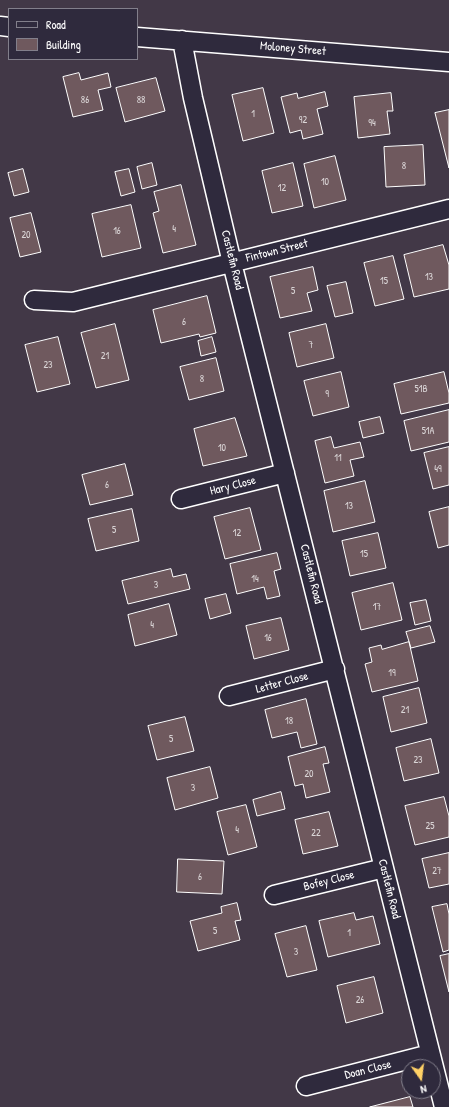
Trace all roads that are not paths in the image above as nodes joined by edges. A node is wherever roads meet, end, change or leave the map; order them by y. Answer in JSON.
{"nodes":[{"id":1,"x":138,"y":37,"type":"edge"},
{"id":2,"x":182,"y":40,"type":"junction"},
{"id":3,"x":449,"y":62,"type":"edge"},
{"id":4,"x":449,"y":209,"type":"edge"},
{"id":5,"x":232,"y":262,"type":"junction"},
{"id":6,"x":34,"y":300,"type":"dead end"},
{"id":7,"x":285,"y":473,"type":"junction"},
{"id":8,"x":181,"y":499,"type":"dead end"},
{"id":9,"x":335,"y":669,"type":"junction"},
{"id":10,"x":229,"y":696,"type":"dead end"},
{"id":11,"x":384,"y":868,"type":"junction"},
{"id":12,"x":274,"y":895,"type":"dead end"},
{"id":13,"x":430,"y":1054,"type":"junction"},
{"id":14,"x":306,"y":1086,"type":"dead end"},
{"id":15,"x":444,"y":1107,"type":"edge"}],
"edges":[{"from":1,"to":2,"type":"street","name":"Moloney Street"},
{"from":2,"to":3,"type":"street","name":"Moloney Street"},
{"from":2,"to":5,"type":"street","name":"Castlefin Road"},
{"from":4,"to":5,"type":"street","name":"Fintown Street"},
{"from":5,"to":6,"type":"street","name":"Fintown Street"},
{"from":5,"to":7,"type":"street","name":"Castlefin Road"},
{"from":7,"to":8,"type":"street","name":"Hary Close"},
{"from":7,"to":9,"type":"street","name":"Castlefin Road"},
{"from":9,"to":10,"type":"street","name":"Letter Close"},
{"from":9,"to":11,"type":"street","name":"Castlefin Road"},
{"from":11,"to":12,"type":"street","name":"Bofey Close"},
{"from":11,"to":13,"type":"street","name":"Castlefin Road"},
{"from":13,"to":14,"type":"street","name":"Doan Close"},
{"from":13,"to":15,"type":"street","name":"Castlefin Road"}]}
